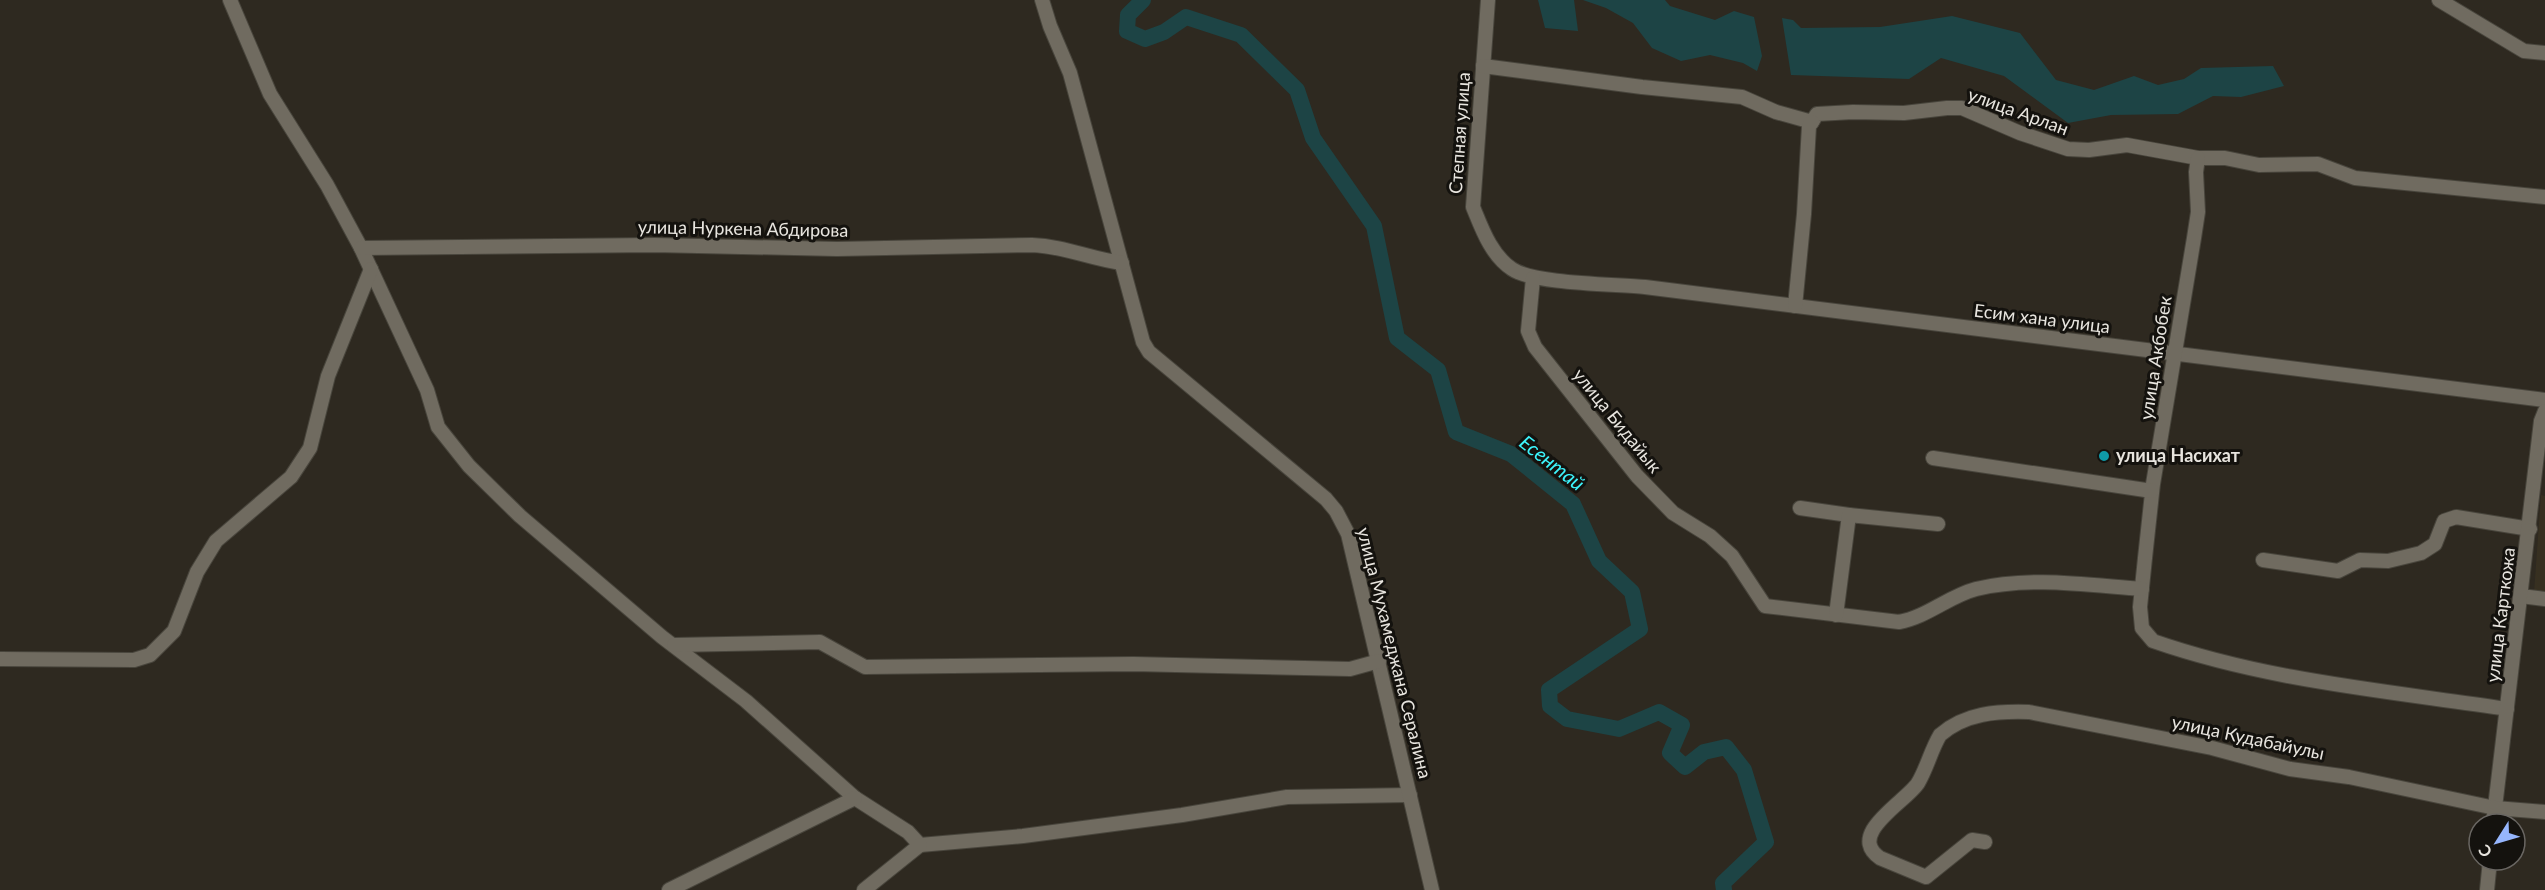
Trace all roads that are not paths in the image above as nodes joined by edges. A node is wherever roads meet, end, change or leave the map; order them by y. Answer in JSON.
{"nodes":[{"id":1,"x":230,"y":0,"type":"edge"},
{"id":2,"x":1042,"y":0,"type":"edge"},
{"id":3,"x":1488,"y":0,"type":"edge"},
{"id":4,"x":2439,"y":0,"type":"edge"},
{"id":5,"x":2545,"y":53,"type":"edge"},
{"id":6,"x":1483,"y":66,"type":"junction"},
{"id":7,"x":1812,"y":122,"type":"junction"},
{"id":8,"x":2198,"y":158,"type":"junction"},
{"id":9,"x":2545,"y":197,"type":"edge"},
{"id":10,"x":361,"y":248,"type":"junction"},
{"id":11,"x":1122,"y":263,"type":"junction"},
{"id":12,"x":371,"y":269,"type":"junction"},
{"id":13,"x":1533,"y":278,"type":"junction"},
{"id":14,"x":1795,"y":306,"type":"junction"},
{"id":15,"x":2176,"y":354,"type":"junction"},
{"id":16,"x":2545,"y":400,"type":"edge"},
{"id":17,"x":2545,"y":411,"type":"edge"},
{"id":18,"x":1933,"y":458,"type":"dead end"},
{"id":19,"x":2152,"y":491,"type":"junction"},
{"id":20,"x":1800,"y":508,"type":"dead end"},
{"id":21,"x":1849,"y":515,"type":"junction"},
{"id":22,"x":1938,"y":524,"type":"dead end"},
{"id":23,"x":2530,"y":529,"type":"junction"},
{"id":24,"x":2263,"y":560,"type":"dead end"},
{"id":25,"x":2142,"y":589,"type":"junction"},
{"id":26,"x":2521,"y":596,"type":"junction"},
{"id":27,"x":2545,"y":599,"type":"edge"},
{"id":28,"x":1836,"y":615,"type":"junction"},
{"id":29,"x":674,"y":645,"type":"junction"},
{"id":30,"x":0,"y":659,"type":"edge"},
{"id":31,"x":1378,"y":661,"type":"junction"},
{"id":32,"x":2507,"y":709,"type":"junction"},
{"id":33,"x":1410,"y":795,"type":"junction"},
{"id":34,"x":855,"y":798,"type":"junction"},
{"id":35,"x":2495,"y":808,"type":"junction"},
{"id":36,"x":2494,"y":812,"type":"edge"},
{"id":37,"x":2545,"y":812,"type":"edge"},
{"id":38,"x":1985,"y":842,"type":"dead end"},
{"id":39,"x":920,"y":844,"type":"junction"},
{"id":40,"x":2489,"y":872,"type":"edge"},
{"id":41,"x":669,"y":890,"type":"edge"},
{"id":42,"x":864,"y":890,"type":"edge"},
{"id":43,"x":1432,"y":890,"type":"edge"},
{"id":44,"x":2487,"y":890,"type":"edge"}],
"edges":[{"from":1,"to":10,"type":"street"},
{"from":2,"to":11,"type":"street","name":"улица Мухамеджана Сералина"},
{"from":3,"to":6,"type":"street","name":"Степная улица"},
{"from":4,"to":5,"type":"street"},
{"from":6,"to":7,"type":"street"},
{"from":6,"to":13,"type":"street","name":"Степная улица"},
{"from":7,"to":8,"type":"street","name":"улица Арлан"},
{"from":7,"to":14,"type":"street"},
{"from":8,"to":9,"type":"street","name":"улица Арлан"},
{"from":8,"to":15,"type":"street","name":"улица Акбобек"},
{"from":10,"to":11,"type":"street","name":"улица Нуркена Абдирова"},
{"from":10,"to":12,"type":"street"},
{"from":11,"to":31,"type":"street","name":"улица Мухамеджана Сералина"},
{"from":12,"to":29,"type":"street"},
{"from":12,"to":30,"type":"street"},
{"from":13,"to":14,"type":"street","name":"Есим хана улица"},
{"from":13,"to":28,"type":"street","name":"улица Бидайык"},
{"from":14,"to":15,"type":"street","name":"Есим хана улица"},
{"from":15,"to":16,"type":"street","name":"Есим хана улица"},
{"from":15,"to":19,"type":"street","name":"улица Акбобек"},
{"from":17,"to":23,"type":"street","name":"улица Карткожа"},
{"from":18,"to":19,"type":"street"},
{"from":19,"to":25,"type":"street","name":"улица Акбобек"},
{"from":20,"to":21,"type":"street"},
{"from":21,"to":22,"type":"street"},
{"from":21,"to":28,"type":"street"},
{"from":23,"to":24,"type":"street"},
{"from":23,"to":26,"type":"street","name":"улица Карткожа"},
{"from":25,"to":28,"type":"street"},
{"from":25,"to":32,"type":"street","name":"улица Акбобек"},
{"from":26,"to":27,"type":"street"},
{"from":26,"to":32,"type":"street","name":"улица Карткожа"},
{"from":29,"to":31,"type":"street"},
{"from":29,"to":34,"type":"street"},
{"from":31,"to":33,"type":"street","name":"улица Мухамеджана Сералина"},
{"from":32,"to":35,"type":"street","name":"улица Карткожа"},
{"from":33,"to":39,"type":"street"},
{"from":33,"to":43,"type":"street","name":"улица Мухамеджана Сералина"},
{"from":34,"to":39,"type":"street"},
{"from":34,"to":41,"type":"street"},
{"from":35,"to":36,"type":"street","name":"улица Карткожа"},
{"from":35,"to":37,"type":"street","name":"улица Кудабайулы"},
{"from":35,"to":38,"type":"street","name":"улица Кудабайулы"},
{"from":39,"to":42,"type":"street"},
{"from":40,"to":44,"type":"street"}]}
